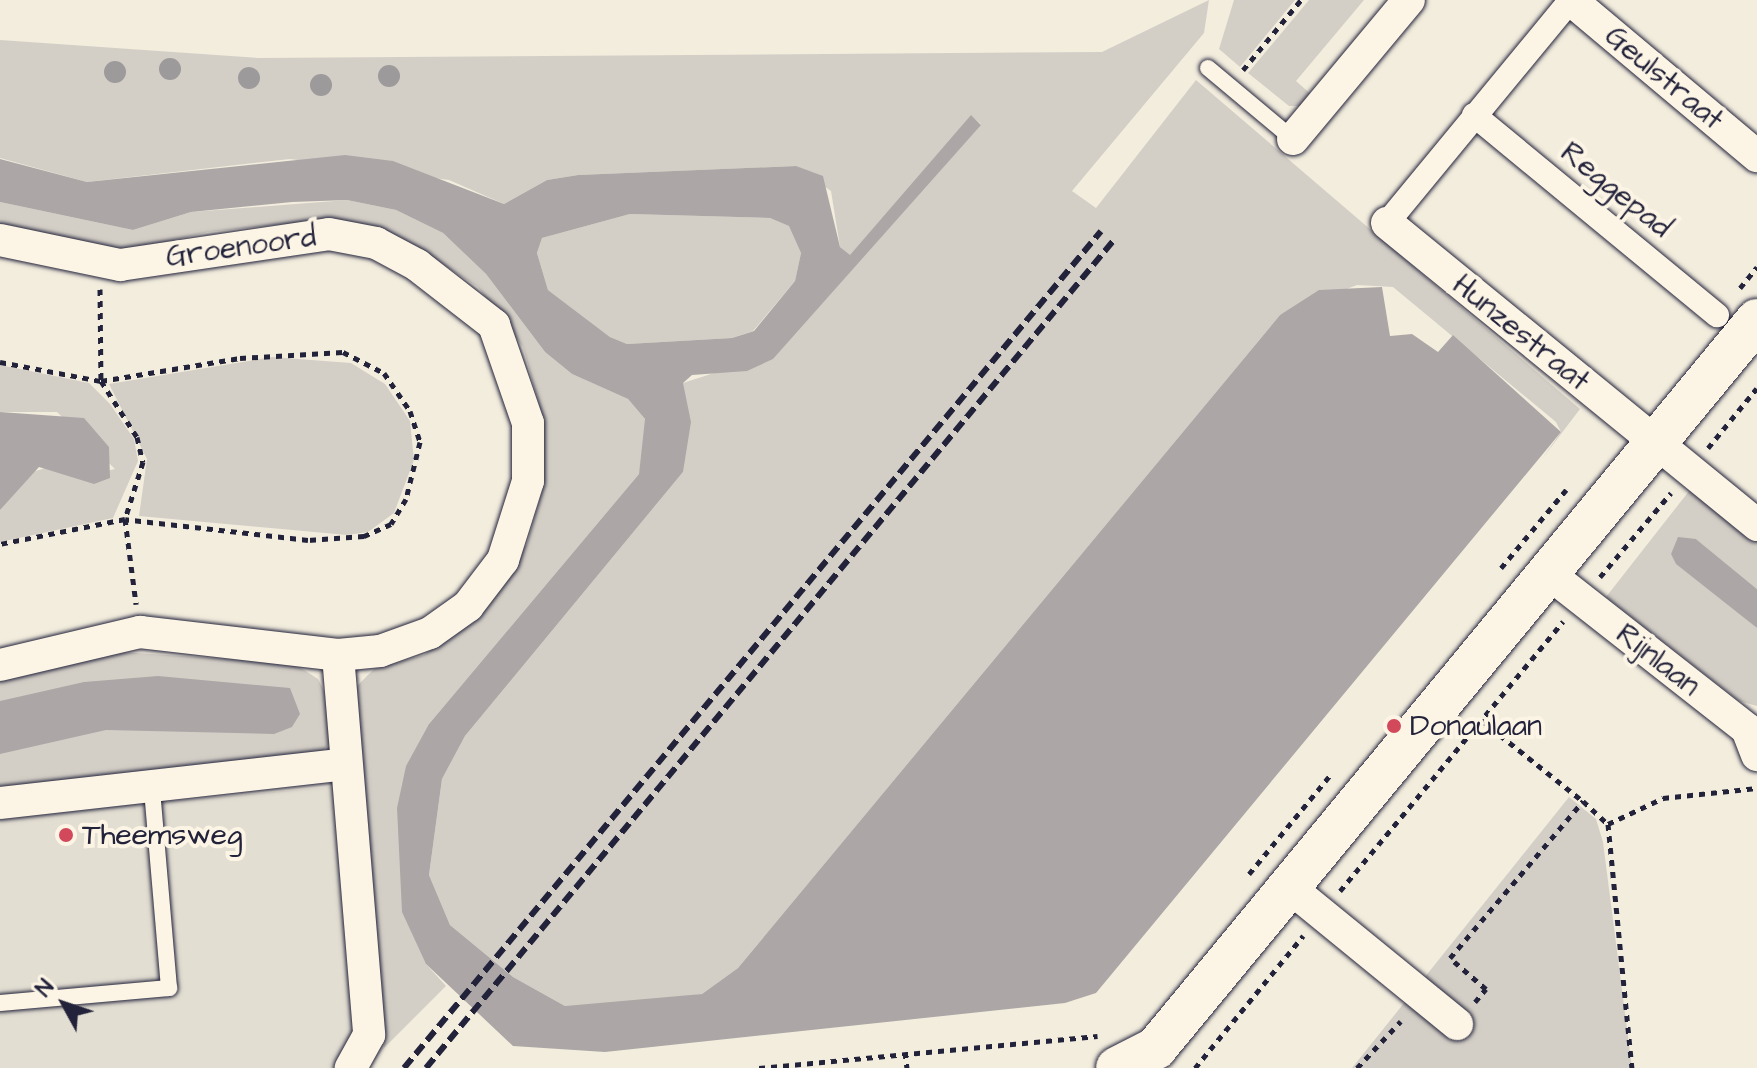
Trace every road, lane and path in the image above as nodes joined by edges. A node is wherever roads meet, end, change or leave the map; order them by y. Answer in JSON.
{"nodes":[{"id":1,"x":1301,"y":0,"type":"edge"},
{"id":2,"x":1409,"y":0,"type":"edge"},
{"id":3,"x":1571,"y":0,"type":"edge"},
{"id":4,"x":1208,"y":68,"type":"dead end"},
{"id":5,"x":1230,"y":86,"type":"junction"},
{"id":6,"x":1474,"y":115,"type":"junction"},
{"id":7,"x":1293,"y":139,"type":"joint"},
{"id":8,"x":1757,"y":156,"type":"edge"},
{"id":9,"x":1387,"y":223,"type":"joint"},
{"id":10,"x":0,"y":240,"type":"edge"},
{"id":11,"x":99,"y":259,"type":"junction"},
{"id":12,"x":1757,"y":267,"type":"edge"},
{"id":13,"x":1737,"y":317,"type":"edge"},
{"id":14,"x":0,"y":362,"type":"edge"},
{"id":15,"x":101,"y":381,"type":"junction"},
{"id":16,"x":1757,"y":388,"type":"edge"},
{"id":17,"x":1655,"y":443,"type":"junction"},
{"id":18,"x":1689,"y":472,"type":"junction"},
{"id":19,"x":1576,"y":479,"type":"dead end"},
{"id":20,"x":125,"y":519,"type":"junction"},
{"id":21,"x":1757,"y":525,"type":"edge"},
{"id":22,"x":0,"y":544,"type":"edge"},
{"id":23,"x":1548,"y":573,"type":"junction"},
{"id":24,"x":1493,"y":578,"type":"dead end"},
{"id":25,"x":1581,"y":600,"type":"junction"},
{"id":26,"x":140,"y":632,"type":"junction"},
{"id":27,"x":338,"y":655,"type":"junction"},
{"id":28,"x":0,"y":665,"type":"edge"},
{"id":29,"x":1481,"y":720,"type":"junction"},
{"id":30,"x":1754,"y":737,"type":"edge"},
{"id":31,"x":1340,"y":763,"type":"dead end"},
{"id":32,"x":346,"y":764,"type":"junction"},
{"id":33,"x":1757,"y":788,"type":"edge"},
{"id":34,"x":152,"y":790,"type":"junction"},
{"id":35,"x":1583,"y":801,"type":"junction"},
{"id":36,"x":0,"y":803,"type":"edge"},
{"id":37,"x":1608,"y":824,"type":"junction"},
{"id":38,"x":1240,"y":885,"type":"dead end"},
{"id":39,"x":1289,"y":887,"type":"junction"},
{"id":40,"x":1321,"y":914,"type":"junction"},
{"id":41,"x":0,"y":1003,"type":"edge"},
{"id":42,"x":1457,"y":1024,"type":"joint"},
{"id":43,"x":1410,"y":1029,"type":"dead end"},
{"id":44,"x":905,"y":1052,"type":"junction"},
{"id":45,"x":1125,"y":1058,"type":"edge"},
{"id":46,"x":351,"y":1068,"type":"edge"},
{"id":47,"x":759,"y":1068,"type":"edge"},
{"id":48,"x":907,"y":1068,"type":"edge"},
{"id":49,"x":1195,"y":1068,"type":"edge"},
{"id":50,"x":1357,"y":1068,"type":"edge"},
{"id":51,"x":1632,"y":1068,"type":"edge"}],
"edges":[{"from":1,"to":5,"type":"path"},
{"from":2,"to":7,"type":"street"},
{"from":3,"to":6,"type":"street"},
{"from":3,"to":8,"type":"street","name":"Geulstraat"},
{"from":4,"to":5,"type":"lane"},
{"from":5,"to":7,"type":"lane"},
{"from":6,"to":9,"type":"street"},
{"from":6,"to":13,"type":"street","name":"Reggepad"},
{"from":9,"to":17,"type":"street","name":"Hunzestraat"},
{"from":10,"to":11,"type":"street","name":"Groenoord"},
{"from":11,"to":15,"type":"path"},
{"from":11,"to":27,"type":"street","name":"Groenoord"},
{"from":12,"to":13,"type":"path"},
{"from":13,"to":17,"type":"street"},
{"from":14,"to":15,"type":"path"},
{"from":15,"to":20,"type":"path"},
{"from":15,"to":20,"type":"path"},
{"from":16,"to":18,"type":"path"},
{"from":17,"to":18,"type":"street","name":"Hunzestraat"},
{"from":17,"to":23,"type":"street"},
{"from":18,"to":21,"type":"street","name":"Hunzestraat"},
{"from":18,"to":25,"type":"path"},
{"from":19,"to":24,"type":"path"},
{"from":20,"to":22,"type":"path"},
{"from":20,"to":26,"type":"path"},
{"from":23,"to":25,"type":"street","name":"Rijnlaan"},
{"from":23,"to":39,"type":"street"},
{"from":25,"to":29,"type":"path"},
{"from":25,"to":30,"type":"street","name":"Rijnlaan"},
{"from":26,"to":27,"type":"street","name":"Groenoord"},
{"from":26,"to":28,"type":"street","name":"Groenoord"},
{"from":27,"to":32,"type":"street"},
{"from":29,"to":35,"type":"path"},
{"from":29,"to":40,"type":"path"},
{"from":31,"to":38,"type":"path"},
{"from":32,"to":34,"type":"street"},
{"from":32,"to":46,"type":"street"},
{"from":33,"to":37,"type":"path"},
{"from":34,"to":36,"type":"street"},
{"from":34,"to":41,"type":"lane"},
{"from":35,"to":37,"type":"path"},
{"from":35,"to":42,"type":"path"},
{"from":37,"to":51,"type":"path"},
{"from":39,"to":40,"type":"street"},
{"from":39,"to":45,"type":"street"},
{"from":40,"to":42,"type":"street"},
{"from":40,"to":49,"type":"path"},
{"from":43,"to":50,"type":"path"},
{"from":44,"to":45,"type":"path"},
{"from":44,"to":47,"type":"path"},
{"from":44,"to":48,"type":"path"}]}
